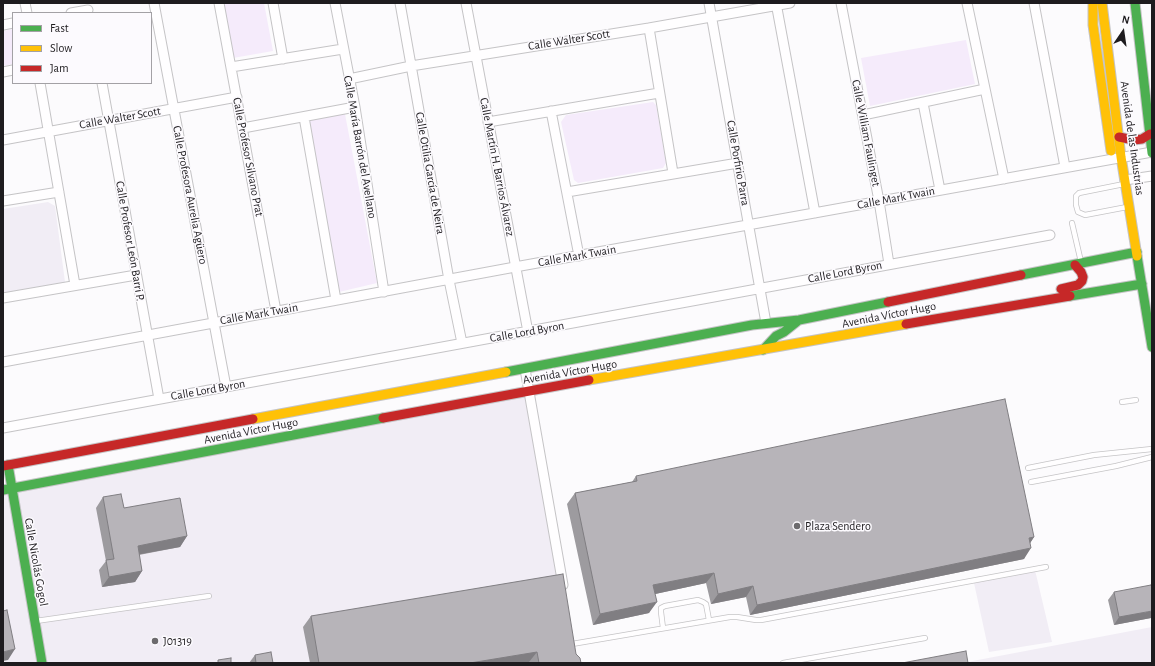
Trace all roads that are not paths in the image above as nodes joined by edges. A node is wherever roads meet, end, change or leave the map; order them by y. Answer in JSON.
{"nodes":[{"id":1,"x":154,"y":3,"type":"edge"},
{"id":2,"x":219,"y":3,"type":"edge"},
{"id":3,"x":273,"y":3,"type":"edge"},
{"id":4,"x":335,"y":3,"type":"edge"},
{"id":5,"x":400,"y":3,"type":"edge"},
{"id":6,"x":466,"y":3,"type":"edge"},
{"id":7,"x":709,"y":3,"type":"edge"},
{"id":8,"x":790,"y":3,"type":"edge"},
{"id":9,"x":841,"y":3,"type":"edge"},
{"id":10,"x":967,"y":3,"type":"edge"},
{"id":11,"x":1034,"y":3,"type":"edge"},
{"id":12,"x":1092,"y":3,"type":"edge"},
{"id":13,"x":1102,"y":3,"type":"edge"},
{"id":14,"x":1136,"y":3,"type":"edge"},
{"id":15,"x":776,"y":4,"type":"edge"},
{"id":16,"x":88,"y":9,"type":"edge"},
{"id":17,"x":75,"y":12,"type":"edge"},
{"id":18,"x":712,"y":16,"type":"junction"},
{"id":19,"x":649,"y":28,"type":"junction"},
{"id":20,"x":343,"y":49,"type":"junction"},
{"id":21,"x":476,"y":55,"type":"junction"},
{"id":22,"x":283,"y":59,"type":"junction"},
{"id":23,"x":411,"y":66,"type":"junction"},
{"id":24,"x":231,"y":67,"type":"junction"},
{"id":25,"x":349,"y":78,"type":"junction"},
{"id":26,"x":40,"y":84,"type":"edge"},
{"id":27,"x":102,"y":84,"type":"edge"},
{"id":28,"x":985,"y":90,"type":"junction"},
{"id":29,"x":659,"y":93,"type":"junction"},
{"id":30,"x":236,"y":97,"type":"junction"},
{"id":31,"x":923,"y":103,"type":"junction"},
{"id":32,"x":355,"y":107,"type":"junction"},
{"id":33,"x":173,"y":108,"type":"junction"},
{"id":34,"x":551,"y":111,"type":"junction"},
{"id":35,"x":863,"y":115,"type":"junction"},
{"id":36,"x":304,"y":117,"type":"junction"},
{"id":37,"x":108,"y":120,"type":"junction"},
{"id":38,"x":488,"y":122,"type":"junction"},
{"id":39,"x":242,"y":128,"type":"junction"},
{"id":40,"x":49,"y":131,"type":"junction"},
{"id":41,"x":1150,"y":134,"type":"junction"},
{"id":42,"x":1119,"y":137,"type":"junction"},
{"id":43,"x":3,"y":140,"type":"edge"},
{"id":44,"x":1152,"y":153,"type":"edge"},
{"id":45,"x":1117,"y":158,"type":"junction"},
{"id":46,"x":738,"y":163,"type":"junction"},
{"id":47,"x":1065,"y":167,"type":"junction"},
{"id":48,"x":673,"y":173,"type":"junction"},
{"id":49,"x":1152,"y":176,"type":"edge"},
{"id":50,"x":1004,"y":178,"type":"junction"},
{"id":51,"x":1125,"y":182,"type":"junction"},
{"id":52,"x":940,"y":190,"type":"junction"},
{"id":53,"x":59,"y":192,"type":"junction"},
{"id":54,"x":567,"y":192,"type":"junction"},
{"id":55,"x":3,"y":201,"type":"edge"},
{"id":56,"x":879,"y":201,"type":"junction"},
{"id":57,"x":1129,"y":206,"type":"junction"},
{"id":58,"x":815,"y":213,"type":"junction"},
{"id":59,"x":1072,"y":223,"type":"dead end"},
{"id":60,"x":749,"y":225,"type":"junction"},
{"id":61,"x":1050,"y":235,"type":"dead end"},
{"id":62,"x":1137,"y":252,"type":"junction"},
{"id":63,"x":579,"y":256,"type":"junction"},
{"id":64,"x":889,"y":264,"type":"junction"},
{"id":65,"x":1078,"y":264,"type":"junction"},
{"id":66,"x":515,"y":267,"type":"junction"},
{"id":67,"x":136,"y":275,"type":"junction"},
{"id":68,"x":449,"y":280,"type":"junction"},
{"id":69,"x":1142,"y":284,"type":"junction"},
{"id":70,"x":75,"y":285,"type":"junction"},
{"id":71,"x":760,"y":289,"type":"junction"},
{"id":72,"x":1050,"y":290,"type":"dead end"},
{"id":73,"x":384,"y":292,"type":"junction"},
{"id":74,"x":1035,"y":293,"type":"dead end"},
{"id":75,"x":3,"y":298,"type":"edge"},
{"id":76,"x":336,"y":300,"type":"junction"},
{"id":77,"x":999,"y":307,"type":"junction"},
{"id":78,"x":276,"y":311,"type":"junction"},
{"id":79,"x":798,"y":320,"type":"junction"},
{"id":80,"x":214,"y":322,"type":"junction"},
{"id":81,"x":766,"y":323,"type":"junction"},
{"id":82,"x":528,"y":332,"type":"junction"},
{"id":83,"x":148,"y":335,"type":"junction"},
{"id":84,"x":462,"y":344,"type":"junction"},
{"id":85,"x":1152,"y":347,"type":"edge"},
{"id":86,"x":763,"y":350,"type":"junction"},
{"id":87,"x":3,"y":362,"type":"edge"},
{"id":88,"x":525,"y":369,"type":"junction"},
{"id":89,"x":226,"y":387,"type":"junction"},
{"id":90,"x":529,"y":392,"type":"junction"},
{"id":91,"x":159,"y":399,"type":"junction"},
{"id":92,"x":1136,"y":400,"type":"dead end"},
{"id":93,"x":1122,"y":402,"type":"dead end"},
{"id":94,"x":3,"y":428,"type":"edge"},
{"id":95,"x":1152,"y":448,"type":"edge"},
{"id":96,"x":1152,"y":457,"type":"edge"},
{"id":97,"x":5,"y":466,"type":"edge"},
{"id":98,"x":1028,"y":468,"type":"dead end"},
{"id":99,"x":1031,"y":482,"type":"dead end"},
{"id":100,"x":7,"y":489,"type":"edge"},
{"id":101,"x":1046,"y":567,"type":"dead end"},
{"id":102,"x":564,"y":595,"type":"edge"},
{"id":103,"x":209,"y":596,"type":"dead end"},
{"id":104,"x":709,"y":620,"type":"junction"},
{"id":105,"x":34,"y":621,"type":"junction"},
{"id":106,"x":664,"y":628,"type":"junction"},
{"id":107,"x":925,"y":638,"type":"dead end"},
{"id":108,"x":572,"y":644,"type":"edge"},
{"id":109,"x":42,"y":663,"type":"edge"},
{"id":110,"x":783,"y":663,"type":"edge"}],
"edges":[{"from":1,"to":33,"type":"street","name":"Calle Profesora Aurelia Agüero"},
{"from":2,"to":24,"type":"street","name":"Calle Profesor Silvano Prat"},
{"from":3,"to":22,"type":"street"},
{"from":4,"to":20,"type":"street","name":"Calle María Barrón del Avellano"},
{"from":5,"to":23,"type":"street","name":"Calle Otilia García de Neira"},
{"from":6,"to":21,"type":"street","name":"Calle Martín H. Barrios Álvarez"},
{"from":7,"to":18,"type":"street","name":"Calle Porfirio Parra"},
{"from":8,"to":15,"type":"street","name":"Calle Walter Scott"},
{"from":9,"to":35,"type":"street","name":"Calle William Faulinget"},
{"from":10,"to":28,"type":"street"},
{"from":11,"to":47,"type":"street"},
{"from":12,"to":45,"type":"street"},
{"from":13,"to":42,"type":"street","name":"Avenida de las Industrias"},
{"from":14,"to":41,"type":"street","name":"Avenida de las Industrias"},
{"from":15,"to":18,"type":"street","name":"Calle Walter Scott"},
{"from":15,"to":58,"type":"street"},
{"from":16,"to":17,"type":"street"},
{"from":18,"to":19,"type":"street","name":"Calle Walter Scott"},
{"from":18,"to":46,"type":"street","name":"Calle Porfirio Parra"},
{"from":19,"to":21,"type":"street","name":"Calle Walter Scott"},
{"from":19,"to":29,"type":"street"},
{"from":20,"to":22,"type":"street"},
{"from":20,"to":25,"type":"street","name":"Calle María Barrón del Avellano"},
{"from":21,"to":23,"type":"street","name":"Calle Walter Scott"},
{"from":21,"to":38,"type":"street","name":"Calle Martín H. Barrios Álvarez"},
{"from":22,"to":24,"type":"street"},
{"from":23,"to":25,"type":"street","name":"Calle Walter Scott"},
{"from":23,"to":68,"type":"street","name":"Calle Otilia García de Neira"},
{"from":24,"to":30,"type":"street","name":"Calle Profesor Silvano Prat"},
{"from":25,"to":32,"type":"street","name":"Calle María Barrón del Avellano"},
{"from":26,"to":40,"type":"street"},
{"from":27,"to":37,"type":"street","name":"Calle Profesor León Barri P."},
{"from":28,"to":31,"type":"street"},
{"from":28,"to":50,"type":"street"},
{"from":29,"to":34,"type":"street"},
{"from":29,"to":48,"type":"street"},
{"from":30,"to":33,"type":"street","name":"Calle Walter Scott"},
{"from":30,"to":39,"type":"street","name":"Calle Profesor Silvano Prat"},
{"from":31,"to":35,"type":"street"},
{"from":31,"to":52,"type":"street"},
{"from":32,"to":36,"type":"street"},
{"from":32,"to":73,"type":"street","name":"Calle María Barrón del Avellano"},
{"from":33,"to":37,"type":"street","name":"Calle Walter Scott"},
{"from":33,"to":80,"type":"street","name":"Calle Profesora Aurelia Agüero"},
{"from":34,"to":38,"type":"street"},
{"from":34,"to":54,"type":"street"},
{"from":35,"to":56,"type":"street","name":"Calle William Faulinget"},
{"from":36,"to":39,"type":"street"},
{"from":36,"to":76,"type":"street"},
{"from":37,"to":40,"type":"street","name":"Calle Walter Scott"},
{"from":37,"to":67,"type":"street","name":"Calle Profesor León Barri P."},
{"from":38,"to":66,"type":"street","name":"Calle Martín H. Barrios Álvarez"},
{"from":39,"to":78,"type":"street","name":"Calle Profesor Silvano Prat"},
{"from":40,"to":43,"type":"street","name":"Calle Walter Scott"},
{"from":40,"to":53,"type":"street"},
{"from":41,"to":42,"type":"street"},
{"from":41,"to":44,"type":"street","name":"Avenida de las Industrias"},
{"from":42,"to":45,"type":"street","name":"Avenida de las Industrias"},
{"from":44,"to":45,"type":"street","name":"Calle Mark Twain"},
{"from":45,"to":47,"type":"street","name":"Calle Mark Twain"},
{"from":45,"to":51,"type":"street","name":"Avenida de las Industrias"},
{"from":46,"to":48,"type":"street"},
{"from":46,"to":60,"type":"street","name":"Calle Porfirio Parra"},
{"from":47,"to":50,"type":"street","name":"Calle Mark Twain"},
{"from":48,"to":54,"type":"street"},
{"from":49,"to":51,"type":"street"},
{"from":50,"to":52,"type":"street","name":"Calle Mark Twain"},
{"from":51,"to":57,"type":"street","name":"Avenida de las Industrias"},
{"from":51,"to":57,"type":"lane"},
{"from":52,"to":56,"type":"street","name":"Calle Mark Twain"},
{"from":53,"to":55,"type":"street"},
{"from":53,"to":70,"type":"street"},
{"from":54,"to":63,"type":"street"},
{"from":56,"to":58,"type":"street","name":"Calle Mark Twain"},
{"from":56,"to":64,"type":"street","name":"Calle William Faulinget"},
{"from":57,"to":62,"type":"street","name":"Avenida de las Industrias"},
{"from":58,"to":60,"type":"street","name":"Calle Mark Twain"},
{"from":59,"to":65,"type":"lane"},
{"from":60,"to":63,"type":"street","name":"Calle Mark Twain"},
{"from":60,"to":71,"type":"street","name":"Calle Porfirio Parra"},
{"from":61,"to":64,"type":"street","name":"Calle Lord Byron"},
{"from":62,"to":65,"type":"street","name":"Avenida Víctor Hugo"},
{"from":62,"to":69,"type":"street","name":"Avenida de las Industrias"},
{"from":63,"to":66,"type":"street","name":"Calle Mark Twain"},
{"from":64,"to":71,"type":"street","name":"Calle Lord Byron"},
{"from":65,"to":72,"type":"street"},
{"from":65,"to":79,"type":"street","name":"Avenida Víctor Hugo"},
{"from":66,"to":68,"type":"street","name":"Calle Mark Twain"},
{"from":66,"to":82,"type":"street","name":"Calle Martín H. Barrios Álvarez"},
{"from":67,"to":70,"type":"street"},
{"from":67,"to":83,"type":"street","name":"Calle Profesor León Barri P."},
{"from":68,"to":73,"type":"street","name":"Calle Mark Twain"},
{"from":68,"to":84,"type":"street","name":"Calle Otilia García de Neira"},
{"from":69,"to":77,"type":"street","name":"Avenida Víctor Hugo"},
{"from":69,"to":85,"type":"street","name":"Avenida de las Industrias"},
{"from":70,"to":75,"type":"street"},
{"from":71,"to":81,"type":"street","name":"Calle Porfirio Parra"},
{"from":71,"to":82,"type":"street","name":"Calle Lord Byron"},
{"from":73,"to":76,"type":"street","name":"Calle Mark Twain"},
{"from":74,"to":77,"type":"street"},
{"from":76,"to":78,"type":"street","name":"Calle Mark Twain"},
{"from":77,"to":86,"type":"street","name":"Avenida Víctor Hugo"},
{"from":78,"to":80,"type":"street","name":"Calle Mark Twain"},
{"from":79,"to":81,"type":"street","name":"Avenida Víctor Hugo"},
{"from":79,"to":86,"type":"street"},
{"from":80,"to":83,"type":"street","name":"Calle Mark Twain"},
{"from":80,"to":89,"type":"street","name":"Calle Profesora Aurelia Agüero"},
{"from":81,"to":88,"type":"street","name":"Avenida Víctor Hugo"},
{"from":82,"to":84,"type":"street","name":"Calle Lord Byron"},
{"from":83,"to":87,"type":"street","name":"Calle Mark Twain"},
{"from":83,"to":91,"type":"street","name":"Calle Profesor León Barri P."},
{"from":84,"to":89,"type":"street","name":"Calle Lord Byron"},
{"from":86,"to":90,"type":"street","name":"Avenida Víctor Hugo"},
{"from":88,"to":90,"type":"street"},
{"from":88,"to":97,"type":"street","name":"Avenida Víctor Hugo"},
{"from":89,"to":91,"type":"street","name":"Calle Lord Byron"},
{"from":90,"to":100,"type":"street","name":"Avenida Víctor Hugo"},
{"from":90,"to":102,"type":"street"},
{"from":91,"to":94,"type":"street","name":"Calle Lord Byron"},
{"from":92,"to":93,"type":"lane"},
{"from":95,"to":98,"type":"lane"},
{"from":96,"to":99,"type":"lane"},
{"from":97,"to":100,"type":"street","name":"Calle Nicolás Gogol"},
{"from":100,"to":105,"type":"street","name":"Calle Nicolás Gogol"},
{"from":101,"to":104,"type":"lane"},
{"from":103,"to":105,"type":"lane"},
{"from":104,"to":106,"type":"lane"},
{"from":104,"to":106,"type":"lane"},
{"from":105,"to":109,"type":"street","name":"Calle Nicolás Gogol"},
{"from":106,"to":108,"type":"lane"},
{"from":107,"to":110,"type":"lane"}]}
